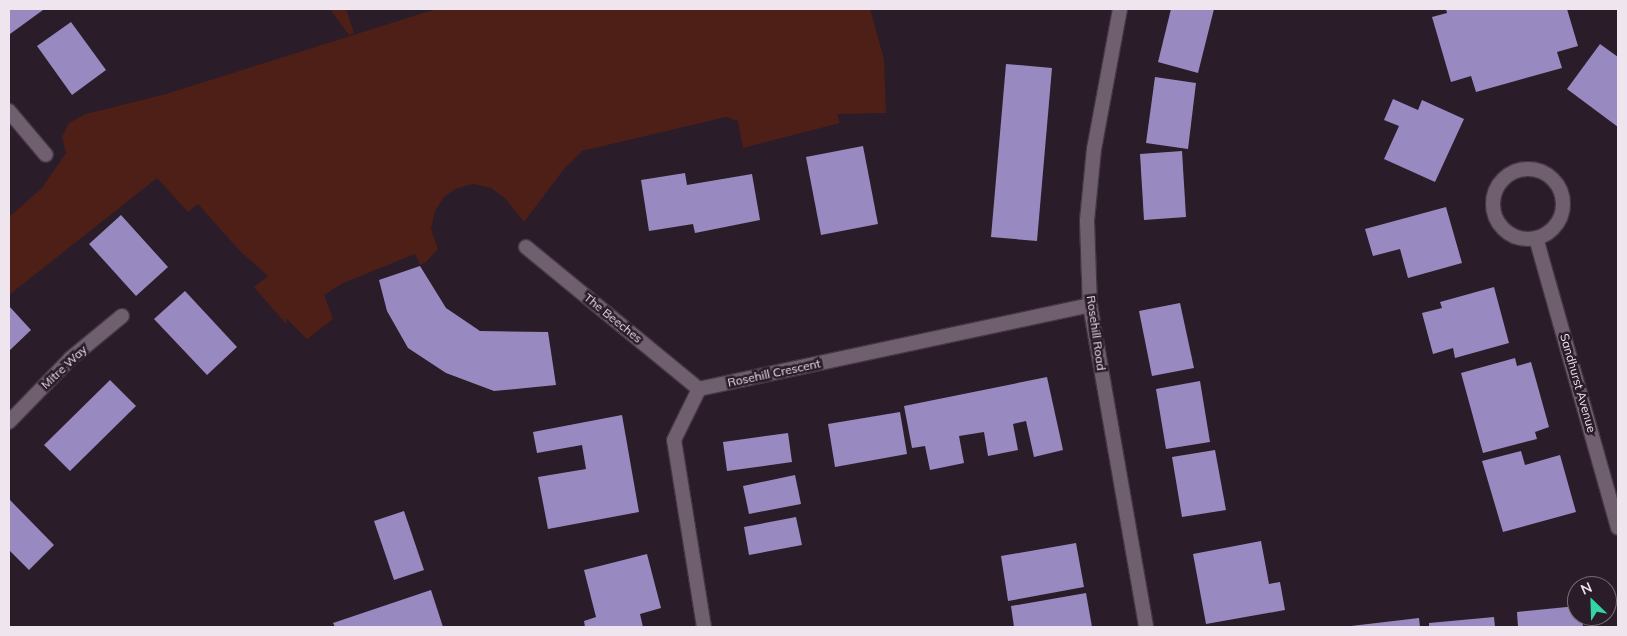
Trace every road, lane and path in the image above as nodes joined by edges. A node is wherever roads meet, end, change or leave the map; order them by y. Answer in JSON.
{"nodes":[{"id":1,"x":1120,"y":9,"type":"edge"},
{"id":2,"x":9,"y":111,"type":"edge"},
{"id":3,"x":46,"y":155,"type":"dead end"},
{"id":4,"x":1536,"y":238,"type":"junction"},
{"id":5,"x":526,"y":247,"type":"dead end"},
{"id":6,"x":1090,"y":305,"type":"junction"},
{"id":7,"x":122,"y":316,"type":"dead end"},
{"id":8,"x":699,"y":389,"type":"junction"},
{"id":9,"x":9,"y":422,"type":"edge"},
{"id":10,"x":1618,"y":528,"type":"edge"},
{"id":11,"x":704,"y":627,"type":"edge"},
{"id":12,"x":1146,"y":627,"type":"edge"}],
"edges":[{"from":1,"to":6,"type":"street","name":"Rosehill Road"},
{"from":2,"to":3,"type":"street"},
{"from":4,"to":4,"type":"street"},
{"from":4,"to":10,"type":"street","name":"Sandhurst Avenue"},
{"from":5,"to":8,"type":"street","name":"The Beeches"},
{"from":6,"to":8,"type":"street","name":"Rosehill Crescent"},
{"from":6,"to":12,"type":"street","name":"Rosehill Road"},
{"from":7,"to":9,"type":"street","name":"Mitre Way"},
{"from":8,"to":11,"type":"street"}]}
